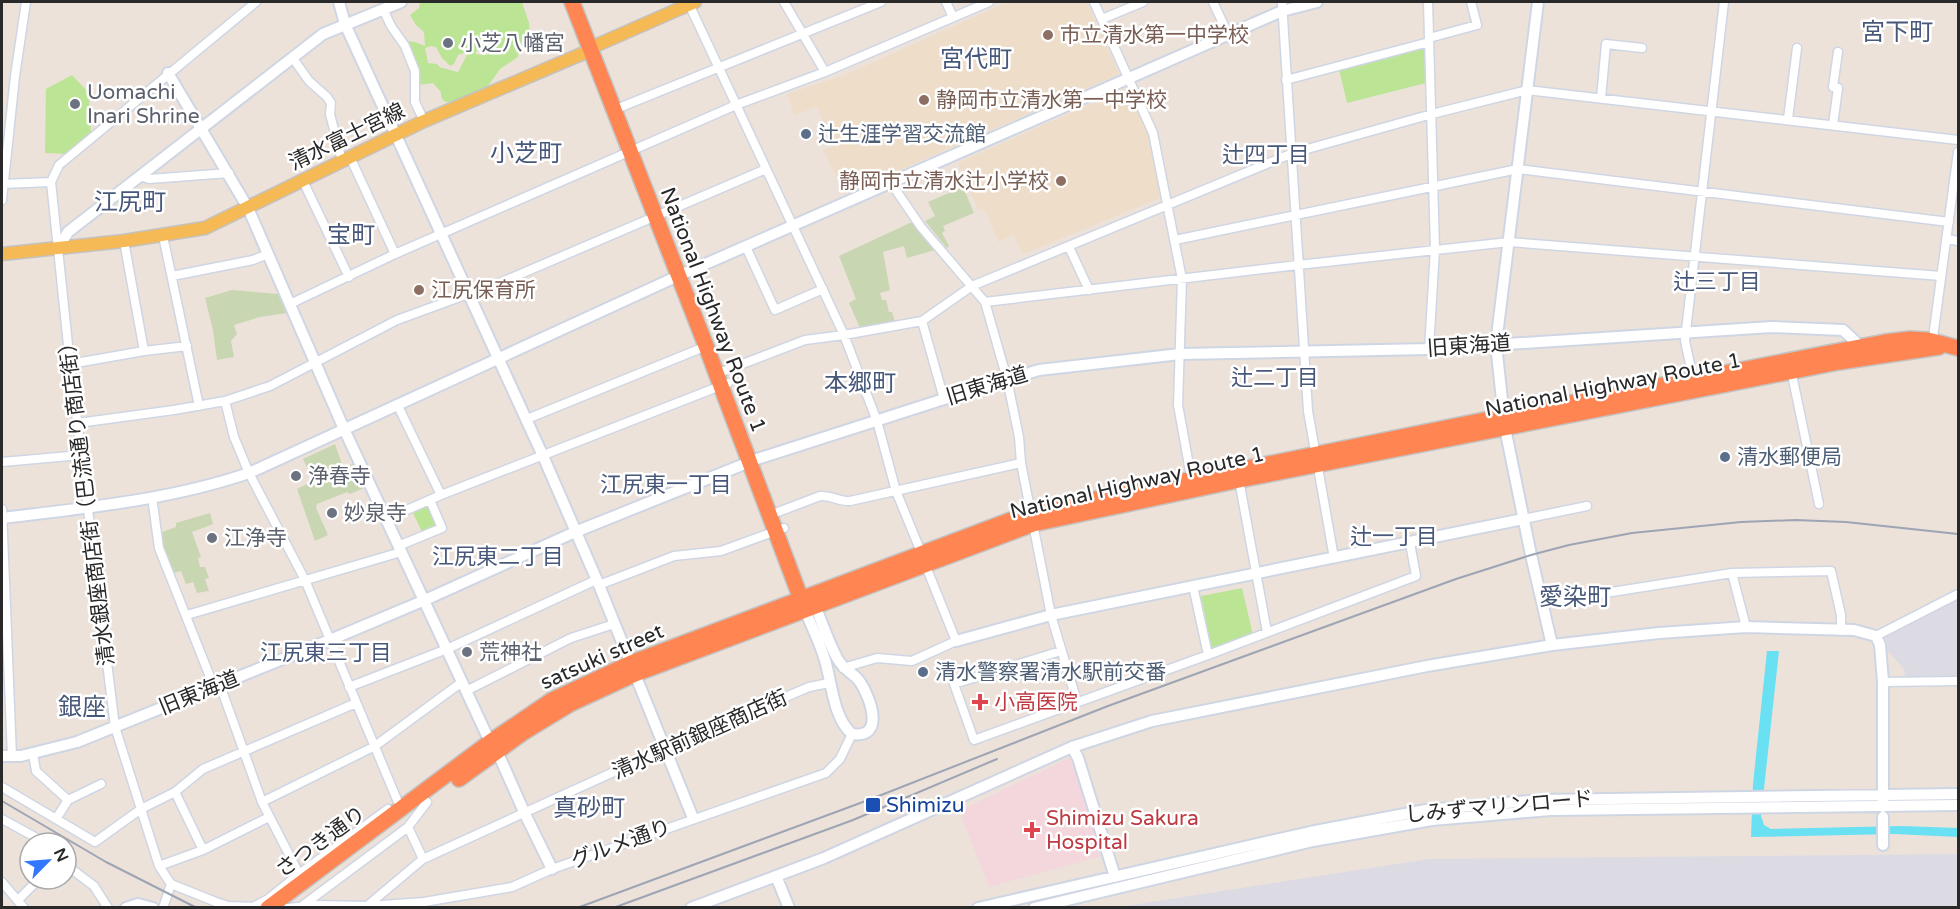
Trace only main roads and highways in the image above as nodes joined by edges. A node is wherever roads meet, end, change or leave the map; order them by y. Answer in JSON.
{"nodes":[{"id":1,"x":572,"y":2,"type":"edge"},
{"id":2,"x":580,"y":2,"type":"edge"},
{"id":3,"x":690,"y":2,"type":"edge"},
{"id":4,"x":594,"y":48,"type":"junction"},
{"id":5,"x":634,"y":150,"type":"junction"},
{"id":6,"x":2,"y":254,"type":"edge"},
{"id":7,"x":1933,"y":345,"type":"junction"},
{"id":8,"x":1955,"y":347,"type":"edge"},
{"id":9,"x":1790,"y":366,"type":"junction"},
{"id":10,"x":1316,"y":459,"type":"junction"},
{"id":11,"x":753,"y":461,"type":"junction"},
{"id":12,"x":1193,"y":484,"type":"junction"},
{"id":13,"x":780,"y":530,"type":"junction"},
{"id":14,"x":808,"y":602,"type":"junction"},
{"id":15,"x":402,"y":814,"type":"junction"},
{"id":16,"x":267,"y":908,"type":"edge"},
{"id":17,"x":283,"y":908,"type":"edge"}],
"edges":[{"from":1,"to":4,"type":"highway","name":"National Highway Route 1"},
{"from":2,"to":4,"type":"highway","name":"National Highway Route 1"},
{"from":3,"to":4,"type":"main road","name":"清水富士宮線"},
{"from":4,"to":5,"type":"highway","name":"National Highway Route 1"},
{"from":4,"to":5,"type":"highway","name":"National Highway Route 1"},
{"from":4,"to":6,"type":"main road","name":"清水富士宮線"},
{"from":5,"to":11,"type":"highway","name":"National Highway Route 1"},
{"from":7,"to":8,"type":"highway","name":"National Highway Route 1"},
{"from":7,"to":9,"type":"highway","name":"National Highway Route 1"},
{"from":7,"to":9,"type":"highway","name":"National Highway Route 1"},
{"from":9,"to":10,"type":"highway","name":"National Highway Route 1"},
{"from":10,"to":12,"type":"highway","name":"National Highway Route 1"},
{"from":10,"to":12,"type":"highway","name":"National Highway Route 1"},
{"from":11,"to":13,"type":"highway","name":"National Highway Route 1"},
{"from":11,"to":13,"type":"highway","name":"National Highway Route 1"},
{"from":12,"to":14,"type":"highway","name":"National Highway Route 1"},
{"from":13,"to":14,"type":"highway","name":"National Highway Route 1"},
{"from":14,"to":15,"type":"highway","name":"satsuki street"},
{"from":15,"to":16,"type":"highway","name":"さつき通り"},
{"from":15,"to":17,"type":"highway","name":"さつき通り"}]}
